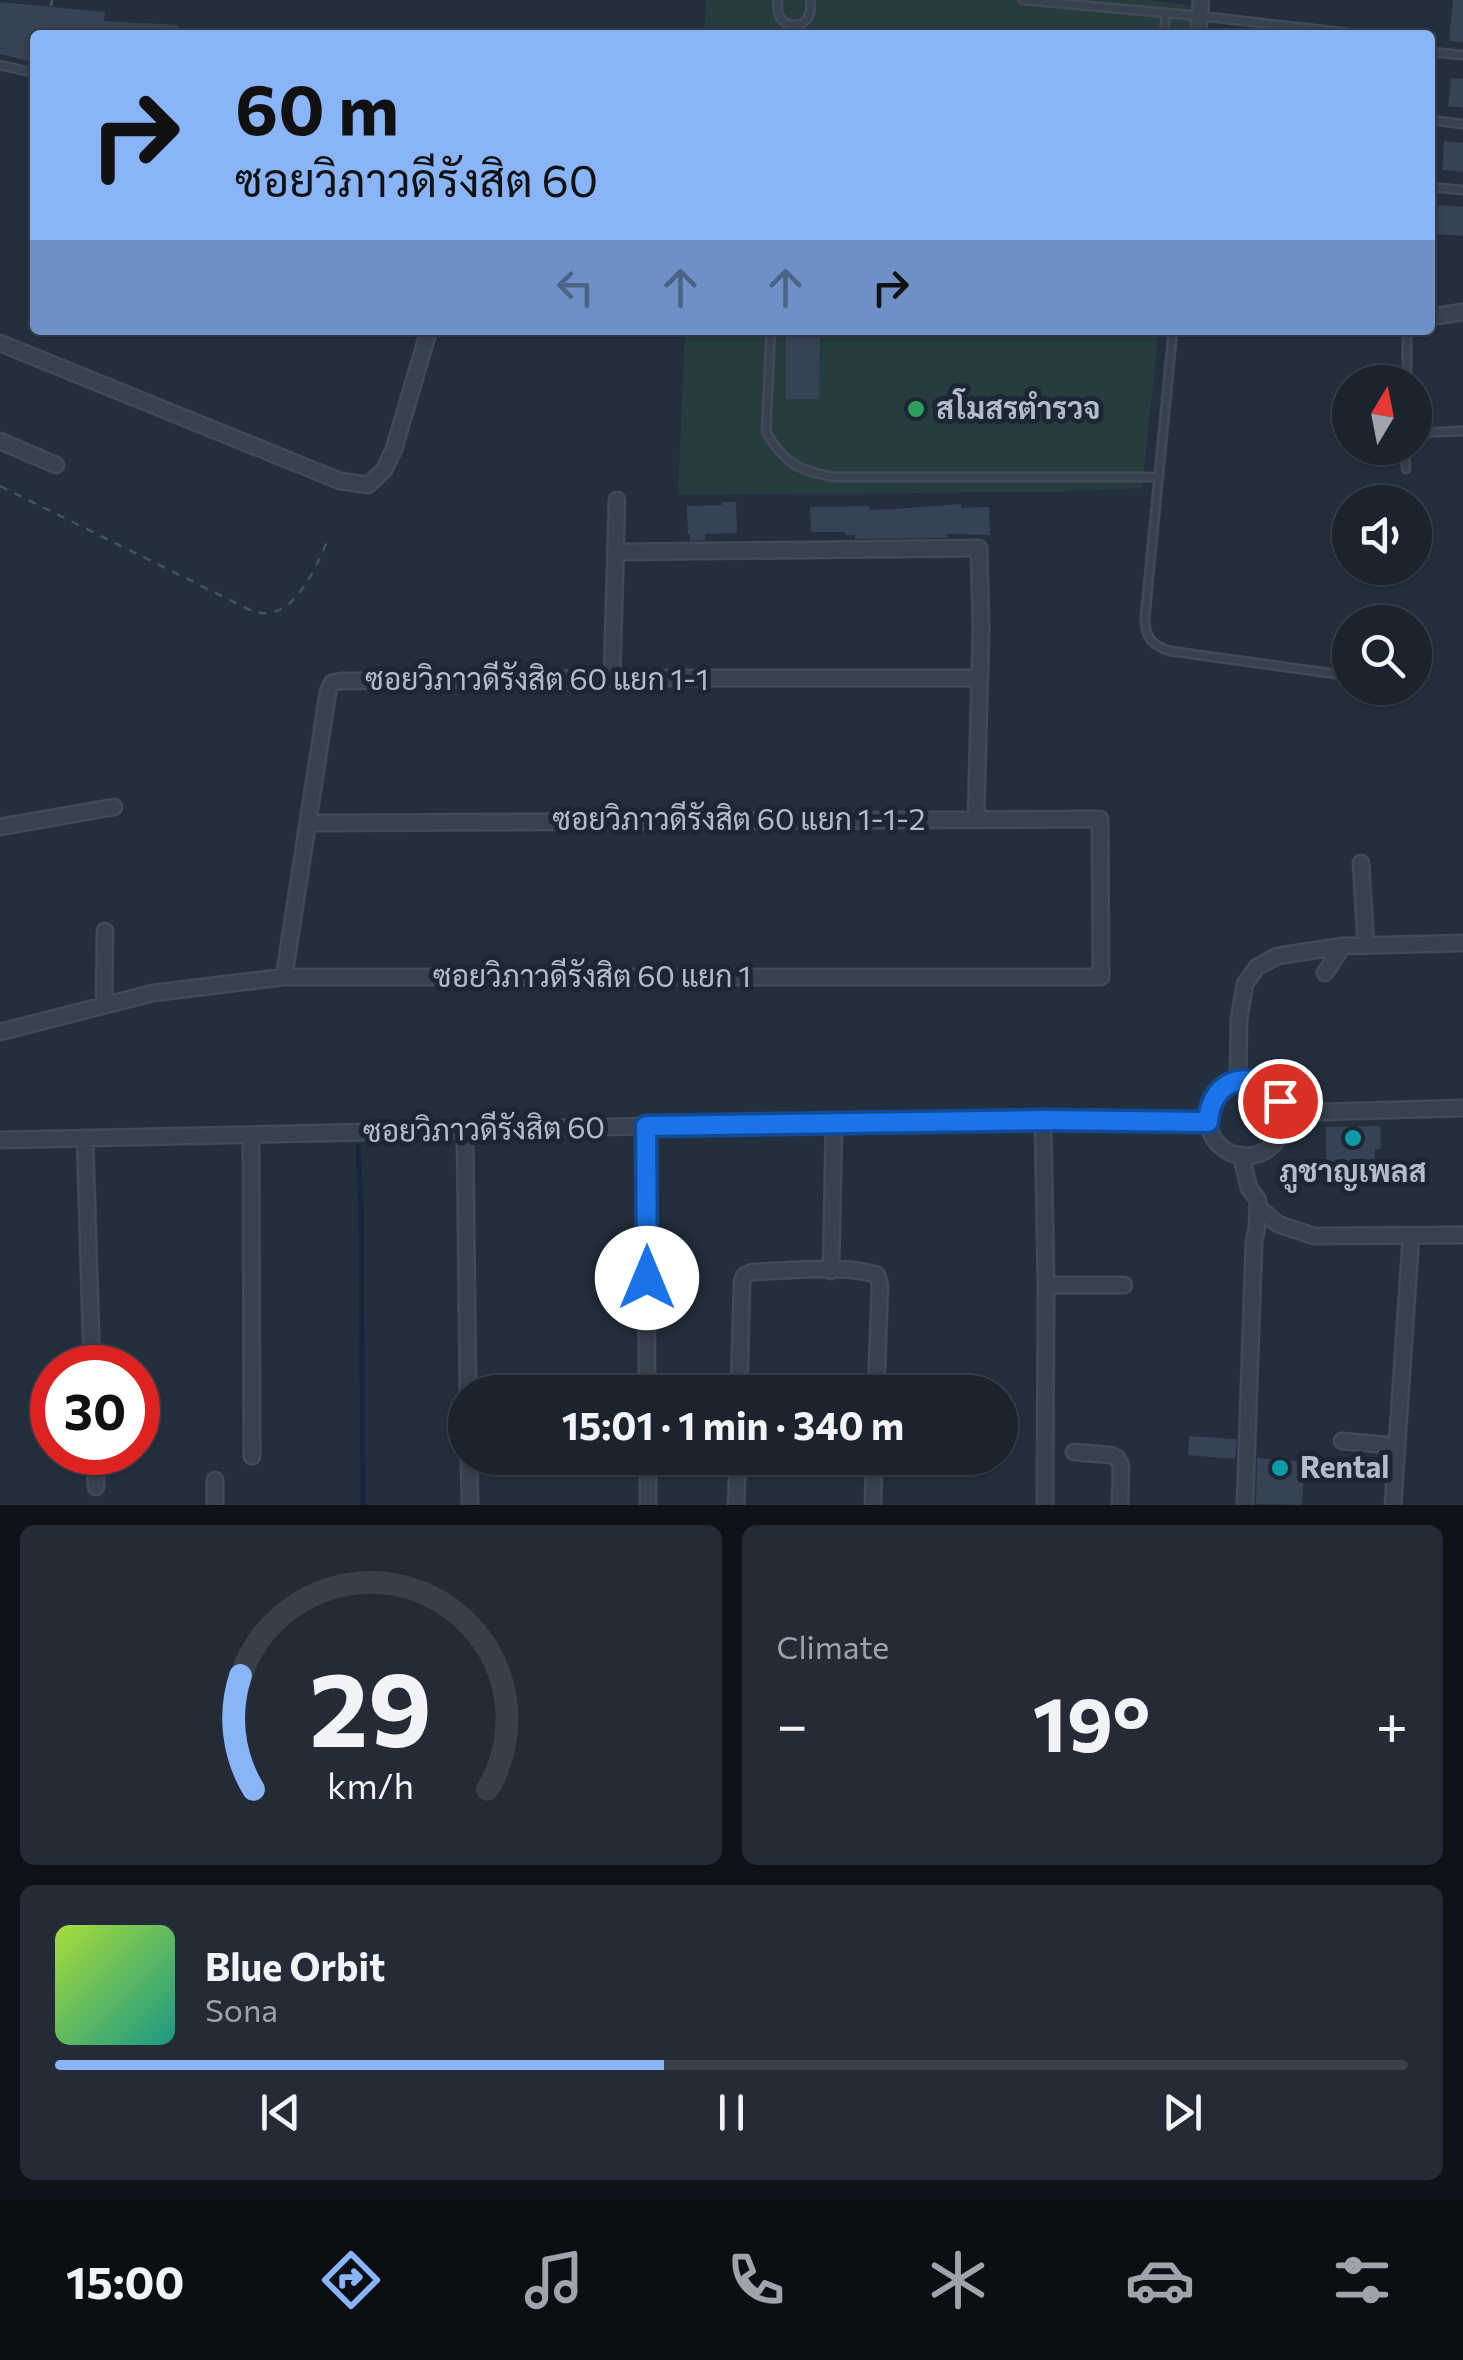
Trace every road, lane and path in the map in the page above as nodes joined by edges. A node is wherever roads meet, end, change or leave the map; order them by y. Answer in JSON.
{"nodes":[{"id":1,"x":52,"y":0,"type":"edge"},
{"id":2,"x":778,"y":0,"type":"edge"},
{"id":3,"x":1023,"y":0,"type":"edge"},
{"id":4,"x":813,"y":1,"type":"edge"},
{"id":5,"x":52,"y":6,"type":"dead end"},
{"id":6,"x":1201,"y":8,"type":"edge"},
{"id":7,"x":1166,"y":13,"type":"junction"},
{"id":8,"x":792,"y":25,"type":"junction"},
{"id":9,"x":792,"y":30,"type":"edge"},
{"id":10,"x":1164,"y":30,"type":"edge"},
{"id":11,"x":1336,"y":30,"type":"edge"},
{"id":12,"x":1435,"y":52,"type":"edge"},
{"id":13,"x":1463,"y":55,"type":"edge"},
{"id":14,"x":0,"y":65,"type":"edge"},
{"id":15,"x":30,"y":73,"type":"edge"},
{"id":16,"x":1435,"y":121,"type":"edge"},
{"id":17,"x":1463,"y":124,"type":"edge"},
{"id":18,"x":1435,"y":187,"type":"edge"},
{"id":19,"x":1463,"y":190,"type":"edge"},
{"id":20,"x":1463,"y":312,"type":"edge"},
{"id":21,"x":1435,"y":315,"type":"edge"},
{"id":22,"x":428,"y":335,"type":"edge"},
{"id":23,"x":772,"y":335,"type":"edge"},
{"id":24,"x":1172,"y":335,"type":"edge"},
{"id":25,"x":1407,"y":335,"type":"edge"},
{"id":26,"x":0,"y":343,"type":"edge"},
{"id":27,"x":1407,"y":365,"type":"edge"},
{"id":28,"x":1463,"y":431,"type":"edge"},
{"id":29,"x":1432,"y":432,"type":"edge"},
{"id":30,"x":0,"y":441,"type":"edge"},
{"id":31,"x":56,"y":465,"type":"dead end"},
{"id":32,"x":1406,"y":465,"type":"edge"},
{"id":33,"x":1406,"y":469,"type":"dead end"},
{"id":34,"x":1158,"y":477,"type":"junction"},
{"id":35,"x":0,"y":486,"type":"edge"},
{"id":36,"x":617,"y":500,"type":"dead end"},
{"id":37,"x":328,"y":539,"type":"dead end"},
{"id":38,"x":616,"y":552,"type":"junction"},
{"id":39,"x":1332,"y":674,"type":"edge"},
{"id":40,"x":612,"y":678,"type":"junction"},
{"id":41,"x":980,"y":678,"type":"junction"},
{"id":42,"x":114,"y":807,"type":"dead end"},
{"id":43,"x":976,"y":819,"type":"junction"},
{"id":44,"x":308,"y":823,"type":"junction"},
{"id":45,"x":0,"y":827,"type":"edge"},
{"id":46,"x":1361,"y":863,"type":"dead end"},
{"id":47,"x":1100,"y":888,"type":"joint"},
{"id":48,"x":105,"y":931,"type":"dead end"},
{"id":49,"x":1463,"y":943,"type":"edge"},
{"id":50,"x":1343,"y":946,"type":"junction"},
{"id":51,"x":1366,"y":946,"type":"junction"},
{"id":52,"x":1325,"y":972,"type":"dead end"},
{"id":53,"x":284,"y":976,"type":"junction"},
{"id":54,"x":104,"y":1005,"type":"junction"},
{"id":55,"x":0,"y":1032,"type":"edge"},
{"id":56,"x":1238,"y":1081,"type":"junction"},
{"id":57,"x":1463,"y":1108,"type":"edge"},
{"id":58,"x":1283,"y":1114,"type":"junction"},
{"id":59,"x":1043,"y":1120,"type":"junction"},
{"id":60,"x":834,"y":1122,"type":"junction"},
{"id":61,"x":1208,"y":1122,"type":"junction"},
{"id":62,"x":646,"y":1126,"type":"junction"},
{"id":63,"x":464,"y":1131,"type":"junction"},
{"id":64,"x":251,"y":1134,"type":"junction"},
{"id":65,"x":86,"y":1138,"type":"junction"},
{"id":66,"x":0,"y":1140,"type":"edge"},
{"id":67,"x":1242,"y":1155,"type":"junction"},
{"id":68,"x":1259,"y":1208,"type":"junction"},
{"id":69,"x":1463,"y":1235,"type":"edge"},
{"id":70,"x":1410,"y":1236,"type":"junction"},
{"id":71,"x":831,"y":1270,"type":"junction"},
{"id":72,"x":1046,"y":1285,"type":"junction"},
{"id":73,"x":1124,"y":1285,"type":"dead end"},
{"id":74,"x":91,"y":1345,"type":"edge"},
{"id":75,"x":468,"y":1375,"type":"edge"},
{"id":76,"x":647,"y":1375,"type":"edge"},
{"id":77,"x":739,"y":1375,"type":"edge"},
{"id":78,"x":877,"y":1375,"type":"edge"},
{"id":79,"x":1342,"y":1441,"type":"dead end"},
{"id":80,"x":1397,"y":1446,"type":"junction"},
{"id":81,"x":1074,"y":1452,"type":"dead end"},
{"id":82,"x":252,"y":1456,"type":"dead end"},
{"id":83,"x":96,"y":1475,"type":"edge"},
{"id":84,"x":469,"y":1475,"type":"edge"},
{"id":85,"x":648,"y":1475,"type":"edge"},
{"id":86,"x":737,"y":1475,"type":"edge"},
{"id":87,"x":873,"y":1475,"type":"edge"},
{"id":88,"x":215,"y":1480,"type":"dead end"},
{"id":89,"x":96,"y":1487,"type":"dead end"},
{"id":90,"x":215,"y":1505,"type":"edge"},
{"id":91,"x":470,"y":1505,"type":"edge"},
{"id":92,"x":648,"y":1505,"type":"edge"},
{"id":93,"x":736,"y":1505,"type":"edge"},
{"id":94,"x":872,"y":1505,"type":"edge"},
{"id":95,"x":1045,"y":1505,"type":"edge"},
{"id":96,"x":1120,"y":1505,"type":"edge"},
{"id":97,"x":1244,"y":1505,"type":"edge"},
{"id":98,"x":1393,"y":1505,"type":"edge"}],
"edges":[{"from":1,"to":5,"type":"path"},
{"from":2,"to":8,"type":"lane"},
{"from":3,"to":7,"type":"lane"},
{"from":4,"to":8,"type":"lane"},
{"from":6,"to":7,"type":"lane"},
{"from":6,"to":11,"type":"lane"},
{"from":7,"to":10,"type":"lane"},
{"from":8,"to":9,"type":"lane"},
{"from":12,"to":13,"type":"lane"},
{"from":14,"to":15,"type":"lane"},
{"from":16,"to":17,"type":"lane"},
{"from":18,"to":19,"type":"lane"},
{"from":20,"to":21,"type":"street"},
{"from":22,"to":26,"type":"street"},
{"from":23,"to":34,"type":"lane"},
{"from":24,"to":34,"type":"lane"},
{"from":25,"to":27,"type":"lane"},
{"from":28,"to":29,"type":"lane"},
{"from":30,"to":31,"type":"street"},
{"from":32,"to":33,"type":"lane"},
{"from":34,"to":39,"type":"lane"},
{"from":35,"to":37,"type":"path"},
{"from":36,"to":38,"type":"street"},
{"from":38,"to":40,"type":"street"},
{"from":38,"to":41,"type":"street"},
{"from":40,"to":41,"type":"street","name":"ซอยวิภาวดีรังสิต 60 แยก 1-1"},
{"from":40,"to":44,"type":"street","name":"ซอยวิภาวดีรังสิต 60 แยก 1-1"},
{"from":41,"to":43,"type":"street"},
{"from":42,"to":45,"type":"street"},
{"from":43,"to":44,"type":"street","name":"ซอยวิภาวดีรังสิต 60 แยก 1-1-2"},
{"from":43,"to":47,"type":"street","name":"ซอยวิภาวดีรังสิต 60 แยก 1-1-2"},
{"from":44,"to":53,"type":"street","name":"ซอยวิภาวดีรังสิต 60 แยก 1-1"},
{"from":46,"to":51,"type":"street"},
{"from":47,"to":53,"type":"street","name":"ซอยวิภาวดีรังสิต 60 แยก 1"},
{"from":48,"to":54,"type":"street"},
{"from":49,"to":51,"type":"street"},
{"from":50,"to":51,"type":"street"},
{"from":50,"to":52,"type":"street"},
{"from":50,"to":56,"type":"street"},
{"from":53,"to":54,"type":"street","name":"ซอยวิภาวดีรังสิต 60 แยก 1"},
{"from":54,"to":55,"type":"street","name":"ซอยวิภาวดีรังสิต 60 แยก 1"},
{"from":56,"to":58,"type":"street"},
{"from":56,"to":61,"type":"street"},
{"from":57,"to":58,"type":"street"},
{"from":58,"to":67,"type":"street"},
{"from":59,"to":60,"type":"street","name":"ซอยวิภาวดีรังสิต 60"},
{"from":59,"to":61,"type":"street","name":"ซอยวิภาวดีรังสิต 60"},
{"from":59,"to":72,"type":"street"},
{"from":60,"to":62,"type":"street","name":"ซอยวิภาวดีรังสิต 60"},
{"from":60,"to":71,"type":"street"},
{"from":61,"to":67,"type":"street"},
{"from":62,"to":63,"type":"street","name":"ซอยวิภาวดีรังสิต 60"},
{"from":62,"to":76,"type":"street"},
{"from":63,"to":64,"type":"street","name":"ซอยวิภาวดีรังสิต 60"},
{"from":63,"to":75,"type":"street"},
{"from":64,"to":65,"type":"street","name":"ซอยวิภาวดีรังสิต 60"},
{"from":64,"to":82,"type":"street"},
{"from":65,"to":66,"type":"street","name":"ซอยวิภาวดีรังสิต 60"},
{"from":65,"to":74,"type":"street"},
{"from":67,"to":68,"type":"street"},
{"from":68,"to":70,"type":"street"},
{"from":68,"to":97,"type":"street"},
{"from":69,"to":70,"type":"street"},
{"from":70,"to":80,"type":"street"},
{"from":71,"to":77,"type":"street"},
{"from":71,"to":78,"type":"street"},
{"from":72,"to":73,"type":"street"},
{"from":72,"to":95,"type":"street"},
{"from":79,"to":80,"type":"street"},
{"from":80,"to":98,"type":"street"},
{"from":81,"to":96,"type":"street"},
{"from":83,"to":89,"type":"street"},
{"from":84,"to":91,"type":"street"},
{"from":85,"to":92,"type":"street"},
{"from":86,"to":93,"type":"street"},
{"from":87,"to":94,"type":"street"},
{"from":88,"to":90,"type":"street"}]}
